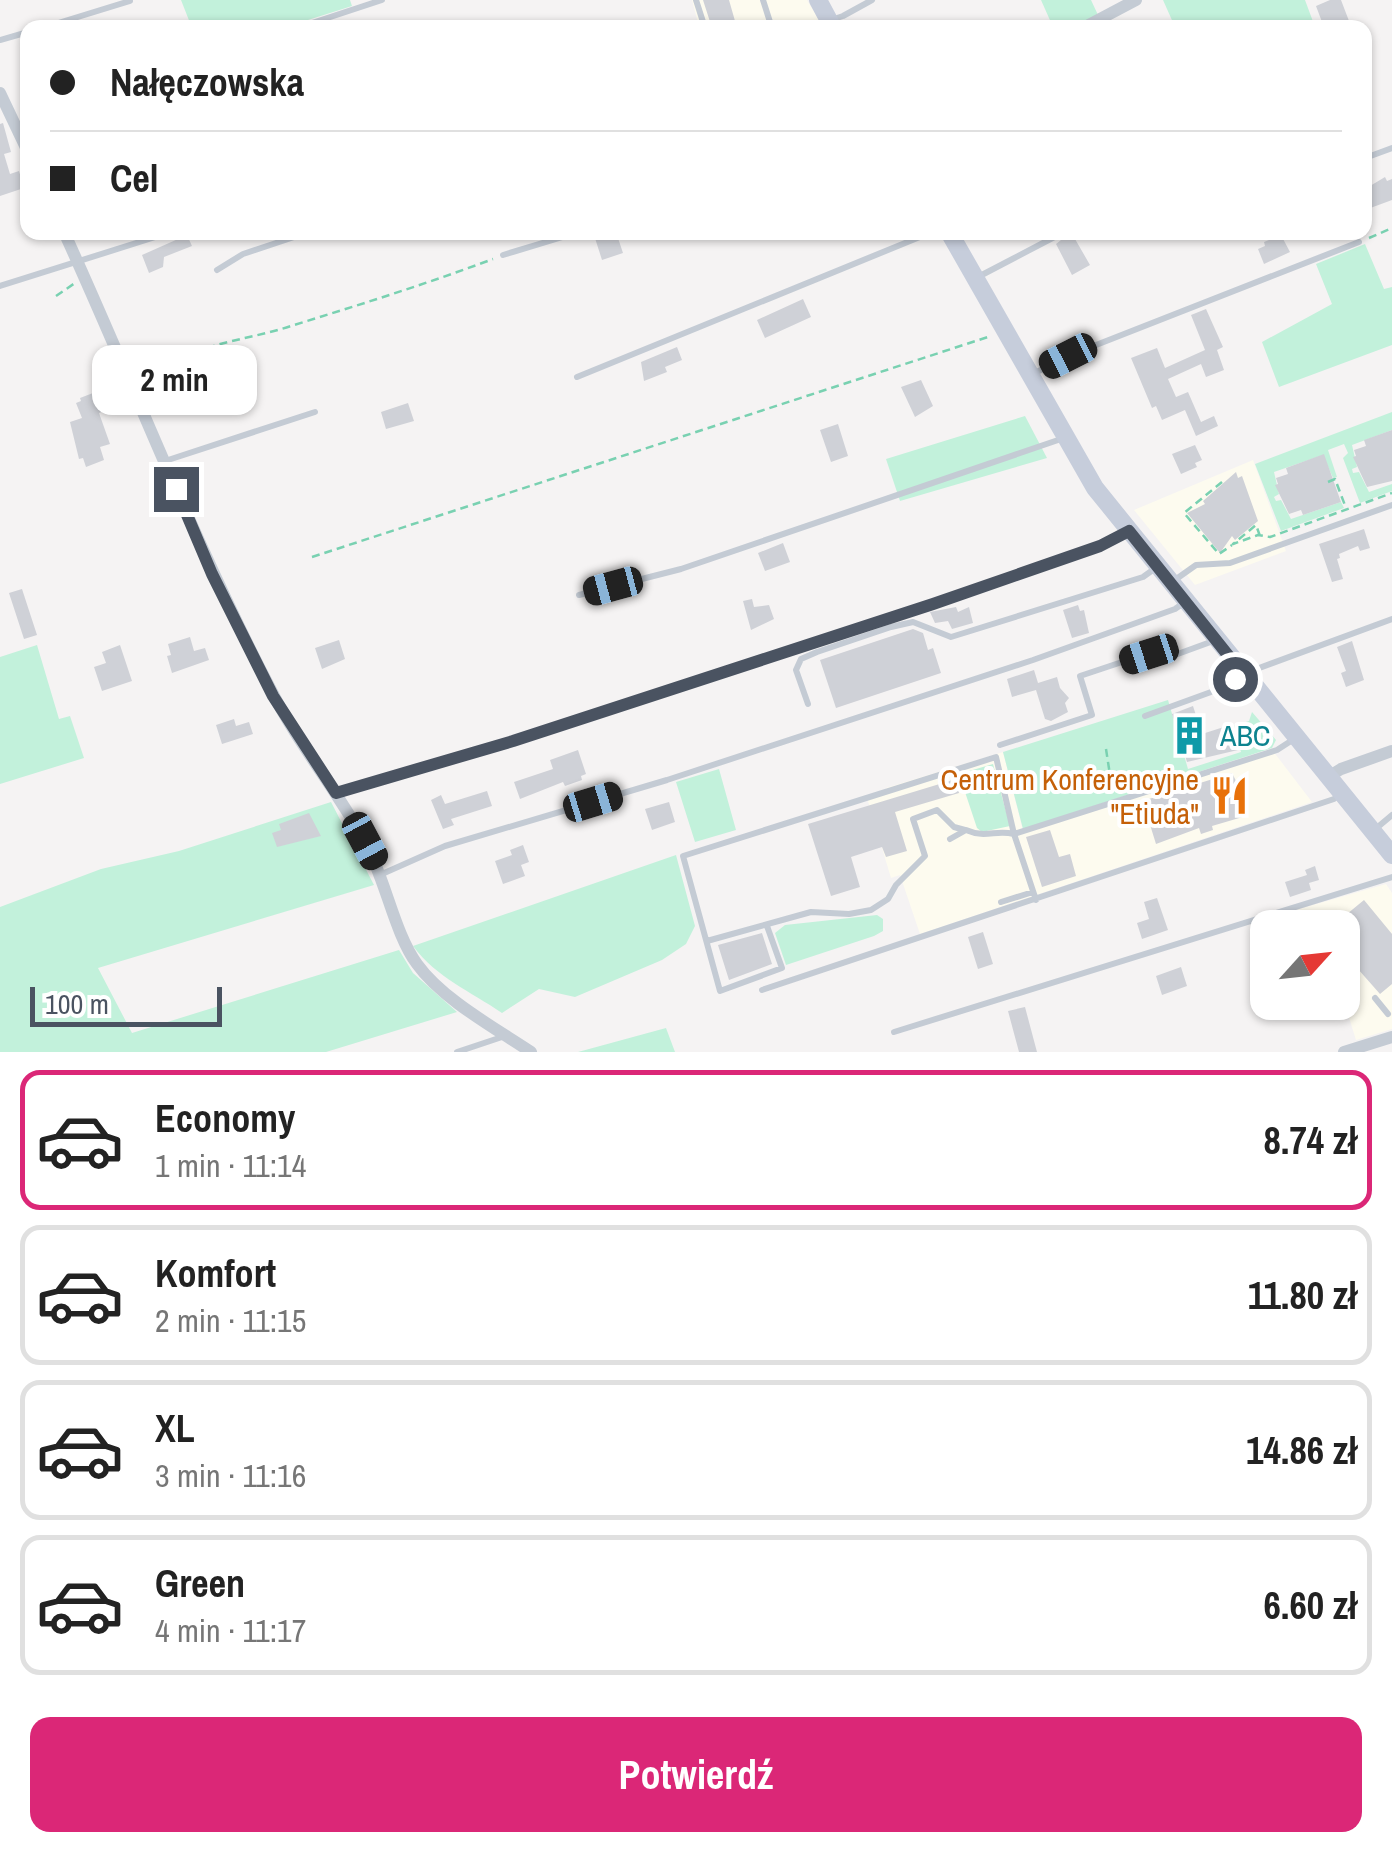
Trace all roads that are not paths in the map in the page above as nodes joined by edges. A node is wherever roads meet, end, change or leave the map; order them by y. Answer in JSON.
{"nodes":[{"id":1,"x":382,"y":0,"type":"edge"},
{"id":2,"x":872,"y":0,"type":"edge"},
{"id":3,"x":1136,"y":0,"type":"edge"},
{"id":4,"x":130,"y":1,"type":"edge"},
{"id":5,"x":828,"y":12,"type":"edge"},
{"id":6,"x":68,"y":20,"type":"edge"},
{"id":7,"x":322,"y":20,"type":"edge"},
{"id":8,"x":1098,"y":20,"type":"edge"},
{"id":9,"x":0,"y":93,"type":"edge"},
{"id":10,"x":20,"y":135,"type":"edge"},
{"id":11,"x":68,"y":240,"type":"edge"},
{"id":12,"x":148,"y":240,"type":"edge"},
{"id":13,"x":286,"y":240,"type":"edge"},
{"id":14,"x":552,"y":240,"type":"edge"},
{"id":15,"x":912,"y":240,"type":"edge"},
{"id":16,"x":953,"y":240,"type":"edge"},
{"id":17,"x":1051,"y":240,"type":"edge"},
{"id":18,"x":1359,"y":242,"type":"road end"},
{"id":19,"x":503,"y":255,"type":"road end"},
{"id":20,"x":78,"y":264,"type":"junction"},
{"id":21,"x":217,"y":270,"type":"dead end"},
{"id":22,"x":975,"y":279,"type":"junction"},
{"id":23,"x":0,"y":286,"type":"edge"},
{"id":24,"x":1030,"y":376,"type":"junction"},
{"id":25,"x":577,"y":377,"type":"dead end"},
{"id":26,"x":315,"y":412,"type":"dead end"},
{"id":27,"x":1065,"y":438,"type":"junction"},
{"id":28,"x":164,"y":461,"type":"junction"},
{"id":29,"x":1392,"y":505,"type":"edge"},
{"id":30,"x":1129,"y":531,"type":"junction"},
{"id":31,"x":1158,"y":566,"type":"junction"},
{"id":32,"x":1171,"y":582,"type":"junction"},
{"id":33,"x":579,"y":595,"type":"dead end"},
{"id":34,"x":1186,"y":601,"type":"junction"},
{"id":35,"x":1392,"y":619,"type":"edge"},
{"id":36,"x":1217,"y":640,"type":"junction"},
{"id":37,"x":1243,"y":674,"type":"junction"},
{"id":38,"x":808,"y":704,"type":"dead end"},
{"id":39,"x":1146,"y":716,"type":"dead end"},
{"id":40,"x":1295,"y":738,"type":"junction"},
{"id":41,"x":1000,"y":745,"type":"dead end"},
{"id":42,"x":1392,"y":751,"type":"edge"},
{"id":43,"x":1328,"y":777,"type":"junction"},
{"id":44,"x":336,"y":793,"type":"junction"},
{"id":45,"x":1341,"y":793,"type":"junction"},
{"id":46,"x":1392,"y":815,"type":"edge"},
{"id":47,"x":966,"y":830,"type":"junction"},
{"id":48,"x":1372,"y":832,"type":"junction"},
{"id":49,"x":1014,"y":834,"type":"junction"},
{"id":50,"x":950,"y":838,"type":"dead end"},
{"id":51,"x":1392,"y":855,"type":"edge"},
{"id":52,"x":382,"y":874,"type":"junction"},
{"id":53,"x":1392,"y":877,"type":"edge"},
{"id":54,"x":1034,"y":896,"type":"junction"},
{"id":55,"x":1001,"y":902,"type":"dead end"},
{"id":56,"x":768,"y":926,"type":"junction"},
{"id":57,"x":706,"y":942,"type":"junction"},
{"id":58,"x":762,"y":990,"type":"dead end"},
{"id":59,"x":1375,"y":998,"type":"dead end"},
{"id":60,"x":1388,"y":1014,"type":"dead end"},
{"id":61,"x":894,"y":1032,"type":"dead end"},
{"id":62,"x":506,"y":1036,"type":"junction"},
{"id":63,"x":1392,"y":1036,"type":"edge"},
{"id":64,"x":457,"y":1052,"type":"edge"},
{"id":65,"x":531,"y":1052,"type":"edge"},
{"id":66,"x":1344,"y":1052,"type":"edge"}],
"edges":[{"from":1,"to":7,"type":"lane"},
{"from":2,"to":5,"type":"lane"},
{"from":3,"to":8,"type":"street"},
{"from":4,"to":6,"type":"lane"},
{"from":9,"to":10,"type":"street"},
{"from":11,"to":20,"type":"street"},
{"from":12,"to":20,"type":"lane"},
{"from":13,"to":21,"type":"lane"},
{"from":14,"to":19,"type":"lane"},
{"from":15,"to":25,"type":"lane"},
{"from":16,"to":22,"type":"main road"},
{"from":17,"to":22,"type":"lane"},
{"from":18,"to":24,"type":"lane"},
{"from":20,"to":23,"type":"lane"},
{"from":20,"to":28,"type":"street"},
{"from":22,"to":24,"type":"main road"},
{"from":24,"to":27,"type":"main road"},
{"from":26,"to":28,"type":"lane"},
{"from":27,"to":30,"type":"main road"},
{"from":27,"to":33,"type":"lane"},
{"from":28,"to":44,"type":"street"},
{"from":29,"to":32,"type":"lane"},
{"from":30,"to":31,"type":"main road"},
{"from":30,"to":44,"type":"lane"},
{"from":31,"to":32,"type":"main road"},
{"from":31,"to":38,"type":"lane"},
{"from":32,"to":34,"type":"main road"},
{"from":34,"to":36,"type":"main road"},
{"from":34,"to":52,"type":"lane"},
{"from":35,"to":37,"type":"lane"},
{"from":36,"to":37,"type":"main road"},
{"from":36,"to":41,"type":"lane"},
{"from":37,"to":39,"type":"lane"},
{"from":37,"to":40,"type":"main road"},
{"from":40,"to":43,"type":"main road"},
{"from":40,"to":49,"type":"lane"},
{"from":42,"to":43,"type":"street"},
{"from":43,"to":45,"type":"main road"},
{"from":44,"to":52,"type":"street"},
{"from":45,"to":48,"type":"main road"},
{"from":45,"to":54,"type":"lane"},
{"from":46,"to":48,"type":"lane"},
{"from":47,"to":49,"type":"lane"},
{"from":47,"to":50,"type":"lane"},
{"from":47,"to":56,"type":"lane"},
{"from":48,"to":51,"type":"main road"},
{"from":49,"to":54,"type":"lane"},
{"from":49,"to":57,"type":"lane"},
{"from":52,"to":62,"type":"street"},
{"from":53,"to":61,"type":"lane"},
{"from":54,"to":55,"type":"lane"},
{"from":54,"to":58,"type":"lane"},
{"from":56,"to":57,"type":"lane"},
{"from":56,"to":57,"type":"lane"},
{"from":59,"to":60,"type":"lane"},
{"from":62,"to":64,"type":"lane"},
{"from":62,"to":65,"type":"street"},
{"from":63,"to":66,"type":"street"}]}
